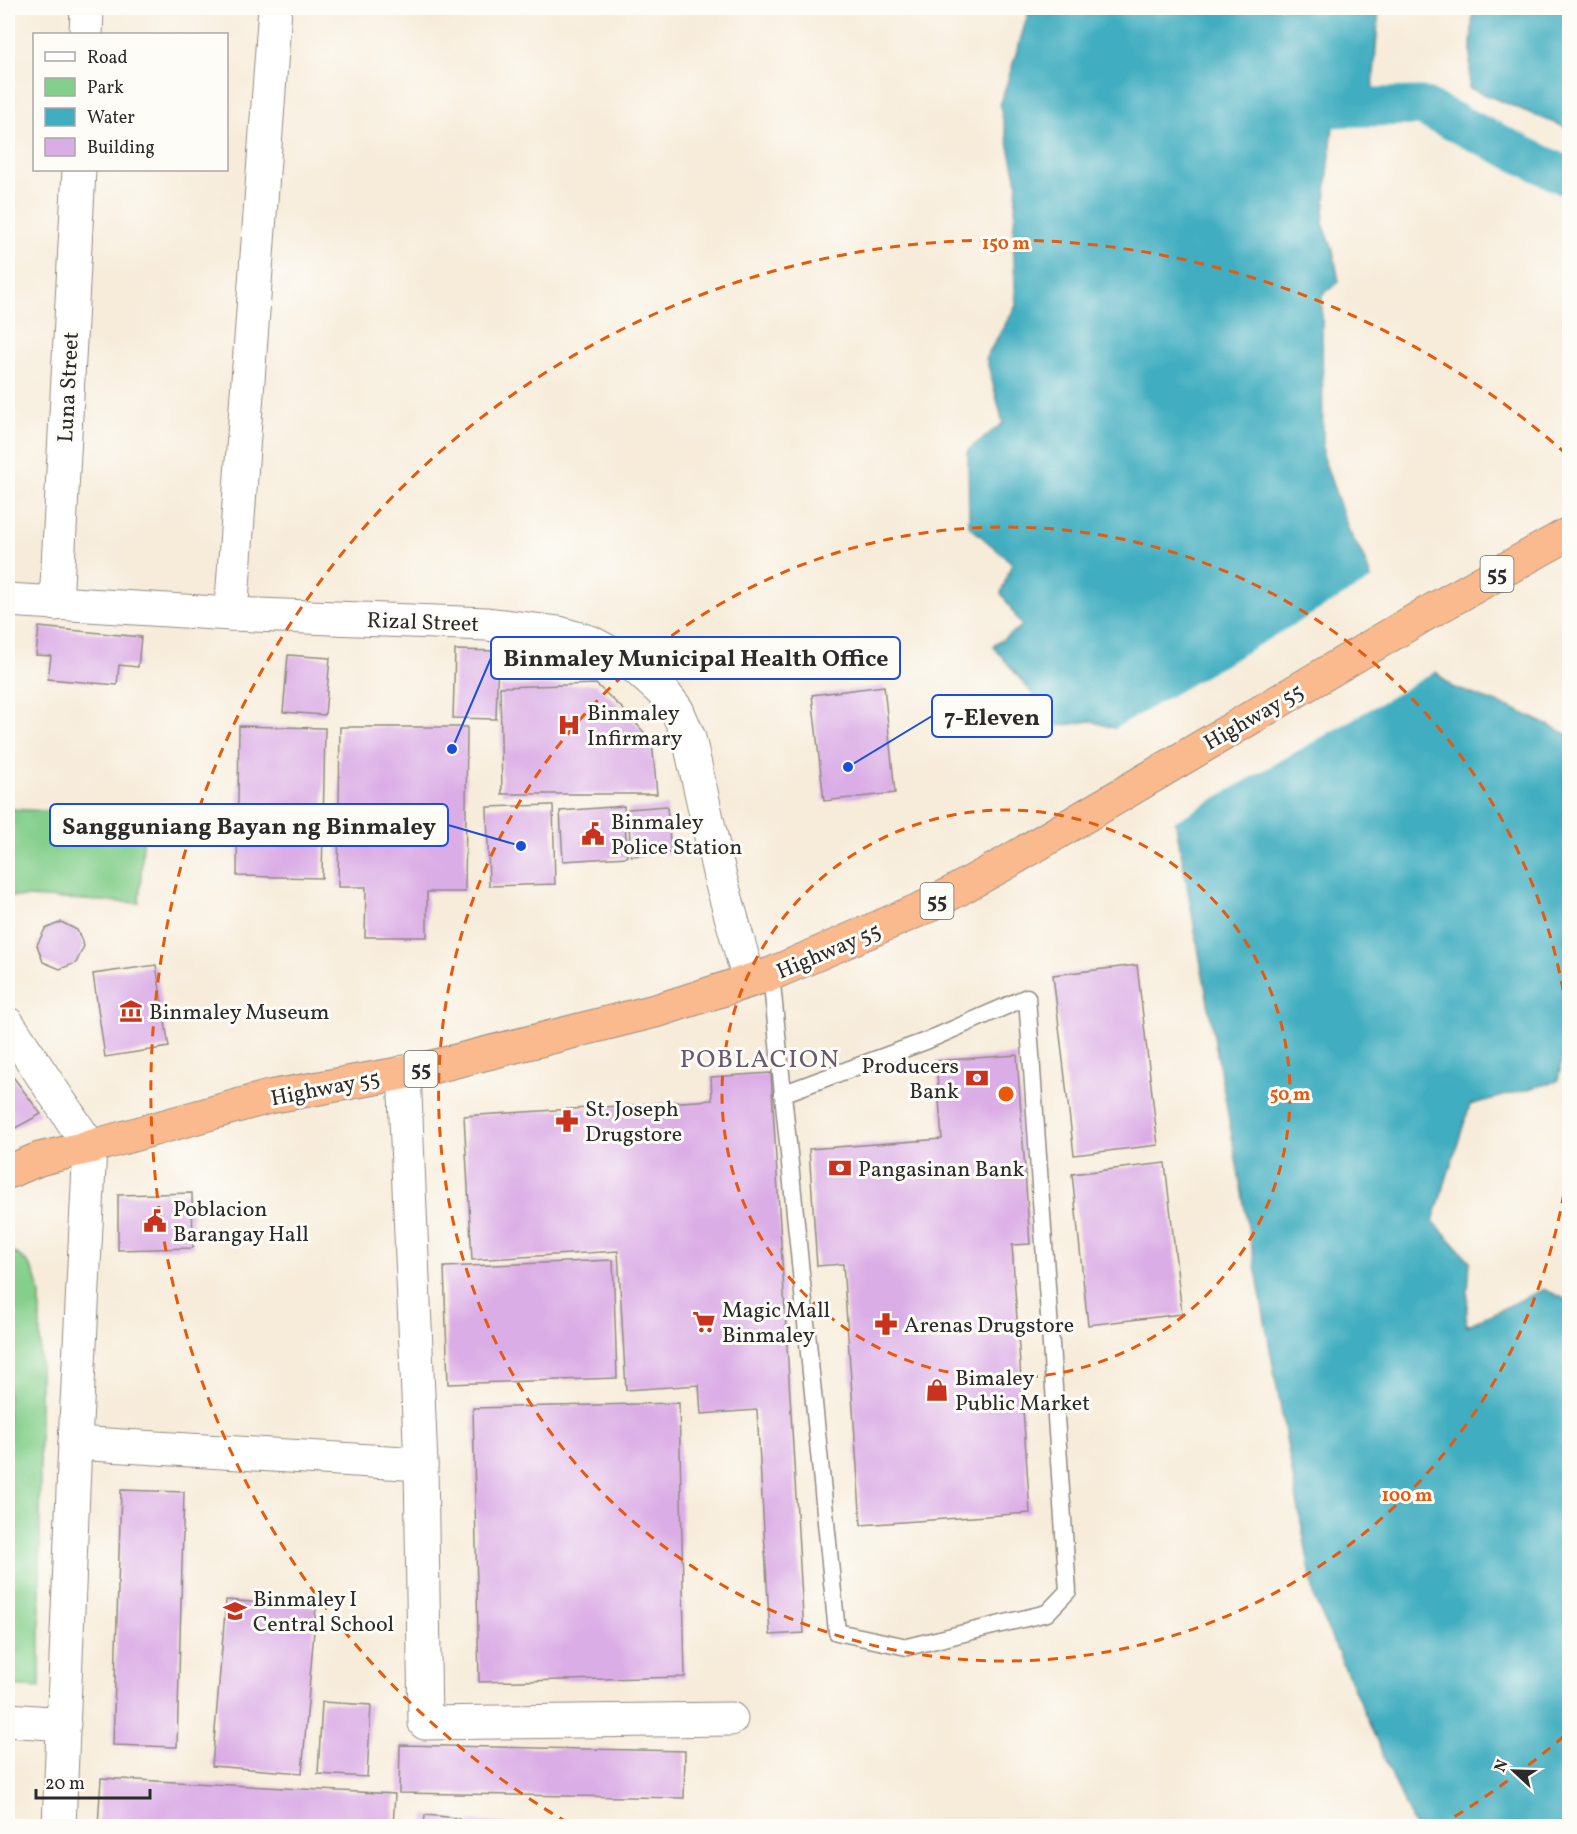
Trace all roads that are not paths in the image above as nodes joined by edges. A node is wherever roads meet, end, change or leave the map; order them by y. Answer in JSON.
{"nodes":[{"id":1,"x":87,"y":8,"type":"edge"},
{"id":2,"x":275,"y":8,"type":"edge"},
{"id":3,"x":86,"y":33,"type":"edge"},
{"id":4,"x":79,"y":171,"type":"edge"},
{"id":5,"x":1569,"y":533,"type":"edge"},
{"id":6,"x":8,"y":600,"type":"edge"},
{"id":7,"x":56,"y":604,"type":"junction"},
{"id":8,"x":231,"y":614,"type":"junction"},
{"id":9,"x":760,"y":977,"type":"junction"},
{"id":10,"x":8,"y":1024,"type":"edge"},
{"id":11,"x":404,"y":1072,"type":"junction"},
{"id":12,"x":782,"y":1094,"type":"junction"},
{"id":13,"x":90,"y":1147,"type":"junction"},
{"id":14,"x":8,"y":1172,"type":"edge"},
{"id":15,"x":75,"y":1443,"type":"junction"},
{"id":16,"x":421,"y":1464,"type":"junction"},
{"id":17,"x":731,"y":1719,"type":"dead end"},
{"id":18,"x":8,"y":1720,"type":"edge"},
{"id":19,"x":64,"y":1724,"type":"junction"},
{"id":20,"x":59,"y":1827,"type":"edge"}],
"edges":[{"from":1,"to":3,"type":"street"},
{"from":2,"to":8,"type":"street"},
{"from":4,"to":7,"type":"street","name":"Luna Street"},
{"from":5,"to":9,"type":"highway","name":"Highway 55","number":"55"},
{"from":6,"to":7,"type":"street","name":"Rizal Street"},
{"from":7,"to":8,"type":"street","name":"Rizal Street"},
{"from":8,"to":9,"type":"street","name":"Rizal Street"},
{"from":9,"to":11,"type":"highway","name":"Highway 55","number":"55"},
{"from":9,"to":12,"type":"lane"},
{"from":10,"to":13,"type":"street"},
{"from":11,"to":13,"type":"highway","name":"Highway 55","number":"55"},
{"from":11,"to":16,"type":"street"},
{"from":12,"to":12,"type":"lane"},
{"from":13,"to":14,"type":"highway","name":"Highway 55","number":"55"},
{"from":13,"to":15,"type":"street"},
{"from":15,"to":16,"type":"street"},
{"from":15,"to":19,"type":"street"},
{"from":16,"to":17,"type":"street"},
{"from":18,"to":19,"type":"street"},
{"from":19,"to":20,"type":"street"}]}
